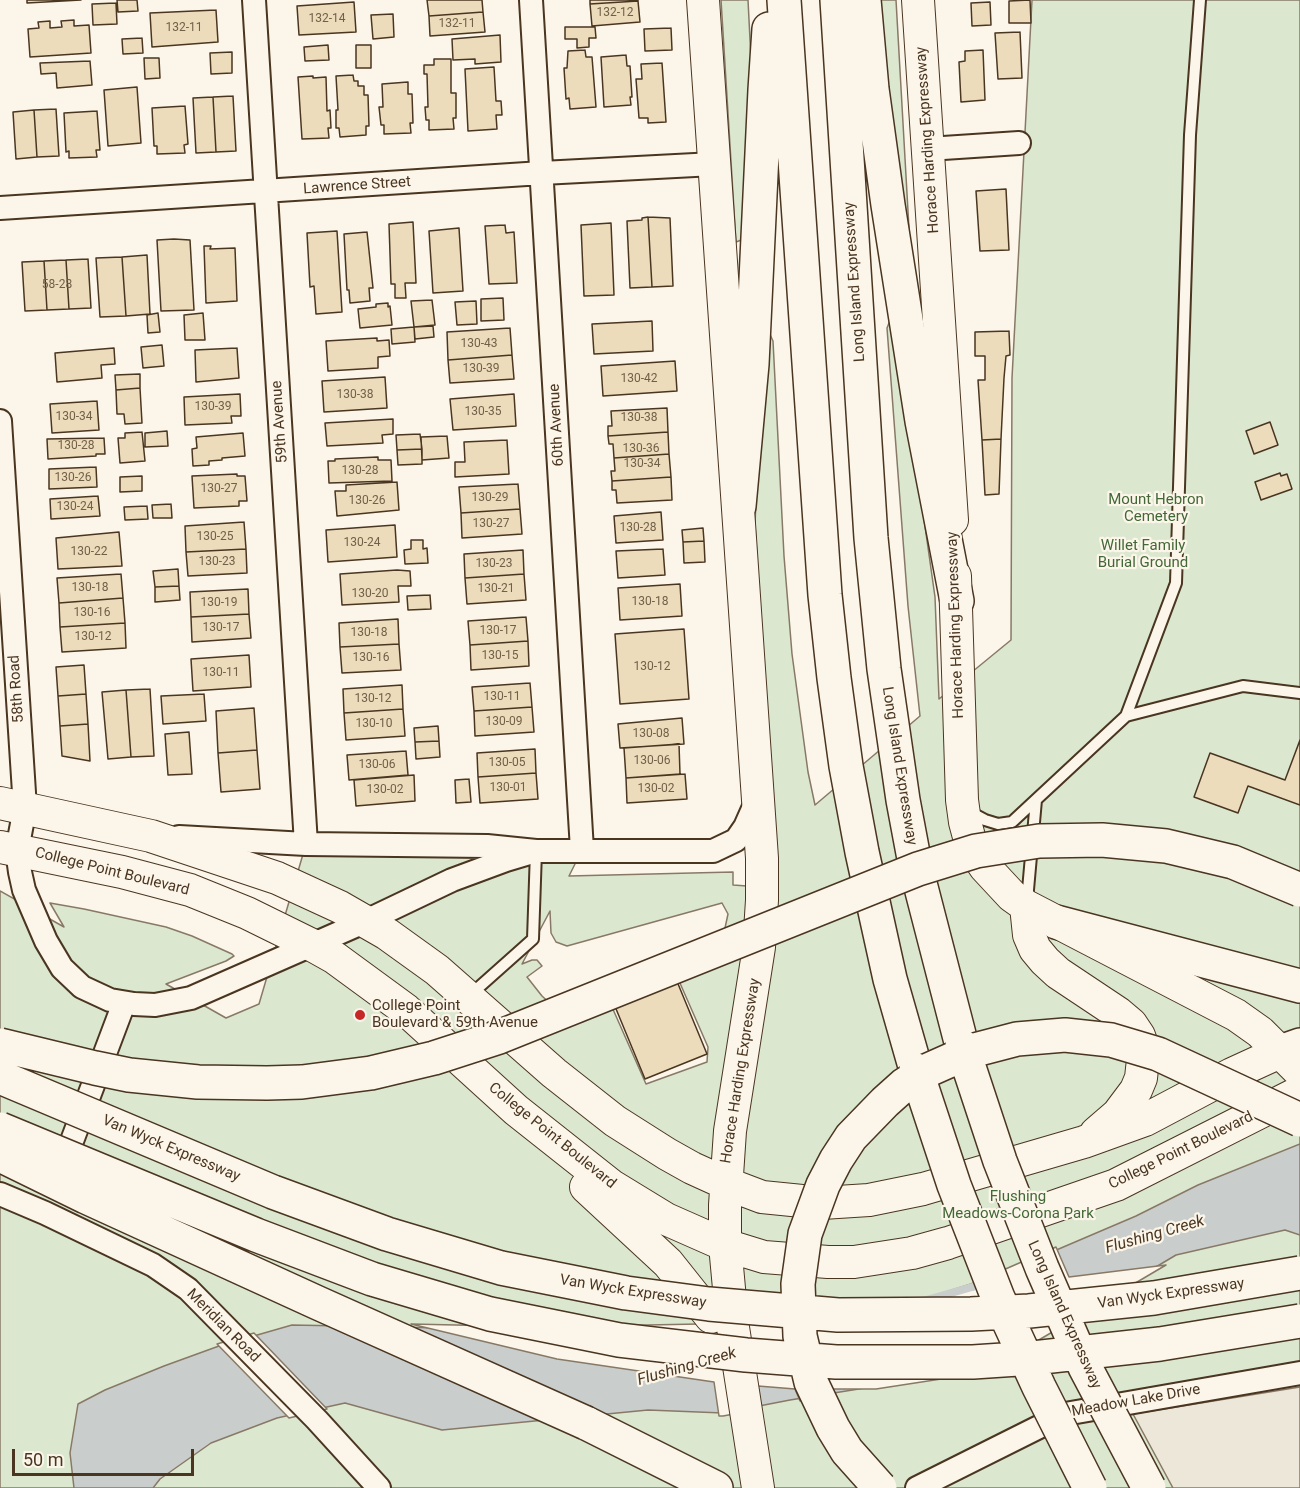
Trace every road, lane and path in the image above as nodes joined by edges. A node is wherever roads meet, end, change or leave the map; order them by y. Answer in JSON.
{"nodes":[{"id":1,"x":254,"y":0,"type":"edge"},
{"id":2,"x":531,"y":0,"type":"edge"},
{"id":3,"x":703,"y":0,"type":"edge"},
{"id":4,"x":771,"y":0,"type":"edge"},
{"id":5,"x":784,"y":0,"type":"edge"},
{"id":6,"x":837,"y":0,"type":"edge"},
{"id":7,"x":864,"y":0,"type":"edge"},
{"id":8,"x":918,"y":0,"type":"edge"},
{"id":9,"x":1200,"y":0,"type":"edge"},
{"id":10,"x":1020,"y":143,"type":"dead end"},
{"id":11,"x":928,"y":149,"type":"junction"},
{"id":12,"x":714,"y":164,"type":"junction"},
{"id":13,"x":542,"y":173,"type":"junction"},
{"id":14,"x":266,"y":192,"type":"junction"},
{"id":15,"x":0,"y":208,"type":"edge"},
{"id":16,"x":0,"y":421,"type":"edge"},
{"id":17,"x":739,"y":506,"type":"junction"},
{"id":18,"x":957,"y":601,"type":"junction"},
{"id":19,"x":1300,"y":693,"type":"edge"},
{"id":20,"x":1126,"y":716,"type":"junction"},
{"id":21,"x":757,"y":798,"type":"junction"},
{"id":22,"x":1036,"y":800,"type":"junction"},
{"id":23,"x":12,"y":806,"type":"edge"},
{"id":24,"x":963,"y":809,"type":"junction"},
{"id":25,"x":151,"y":836,"type":"junction"},
{"id":26,"x":306,"y":844,"type":"junction"},
{"id":27,"x":8,"y":848,"type":"edge"},
{"id":28,"x":582,"y":850,"type":"junction"},
{"id":29,"x":536,"y":851,"type":"junction"},
{"id":30,"x":1300,"y":890,"type":"edge"},
{"id":31,"x":1026,"y":906,"type":"junction"},
{"id":32,"x":364,"y":922,"type":"junction"},
{"id":33,"x":1056,"y":922,"type":"junction"},
{"id":34,"x":310,"y":944,"type":"junction"},
{"id":35,"x":1300,"y":986,"type":"edge"},
{"id":36,"x":468,"y":996,"type":"junction"},
{"id":37,"x":124,"y":1003,"type":"junction"},
{"id":38,"x":0,"y":1045,"type":"edge"},
{"id":39,"x":1293,"y":1056,"type":"edge"},
{"id":40,"x":0,"y":1077,"type":"edge"},
{"id":41,"x":1300,"y":1092,"type":"edge"},
{"id":42,"x":516,"y":1110,"type":"junction"},
{"id":43,"x":1300,"y":1120,"type":"edge"},
{"id":44,"x":0,"y":1129,"type":"edge"},
{"id":45,"x":1084,"y":1142,"type":"junction"},
{"id":46,"x":0,"y":1155,"type":"edge"},
{"id":47,"x":725,"y":1184,"type":"junction"},
{"id":48,"x":0,"y":1194,"type":"edge"},
{"id":49,"x":45,"y":1213,"type":"junction"},
{"id":50,"x":725,"y":1245,"type":"junction"},
{"id":51,"x":1300,"y":1273,"type":"edge"},
{"id":52,"x":723,"y":1321,"type":"junction"},
{"id":53,"x":1300,"y":1321,"type":"edge"},
{"id":54,"x":1300,"y":1373,"type":"edge"},
{"id":55,"x":379,"y":1488,"type":"edge"},
{"id":56,"x":716,"y":1488,"type":"edge"},
{"id":57,"x":758,"y":1488,"type":"edge"},
{"id":58,"x":880,"y":1488,"type":"edge"},
{"id":59,"x":917,"y":1488,"type":"edge"},
{"id":60,"x":1090,"y":1488,"type":"edge"},
{"id":61,"x":1149,"y":1488,"type":"edge"}],
"edges":[{"from":1,"to":14,"type":"street","name":"59th Avenue"},
{"from":2,"to":13,"type":"street","name":"60th Avenue"},
{"from":3,"to":12,"type":"main road","name":"Horace Harding Expressway"},
{"from":4,"to":17,"type":"highway"},
{"from":5,"to":60,"type":"highway","bridge":true},
{"from":6,"to":61,"type":"highway","name":"Long Island Expressway","bridge":true},
{"from":7,"to":18,"type":"highway"},
{"from":8,"to":11,"type":"main road","name":"Horace Harding Expressway"},
{"from":9,"to":20,"type":"lane"},
{"from":10,"to":11,"type":"street"},
{"from":11,"to":18,"type":"main road","name":"Horace Harding Expressway"},
{"from":12,"to":13,"type":"street","name":"Lawrence Street"},
{"from":12,"to":17,"type":"main road","name":"Horace Harding Expressway"},
{"from":13,"to":14,"type":"street","name":"Lawrence Street"},
{"from":13,"to":28,"type":"street","name":"60th Avenue"},
{"from":14,"to":15,"type":"street","name":"Lawrence Street"},
{"from":14,"to":26,"type":"street","name":"59th Avenue"},
{"from":16,"to":23,"type":"street","name":"58th Road"},
{"from":17,"to":21,"type":"main road","name":"Horace Harding Expressway"},
{"from":18,"to":24,"type":"main road","name":"Horace Harding Expressway"},
{"from":19,"to":20,"type":"lane"},
{"from":20,"to":22,"type":"lane"},
{"from":21,"to":28,"type":"street"},
{"from":21,"to":47,"type":"main road","name":"Horace Harding Expressway"},
{"from":22,"to":24,"type":"lane"},
{"from":22,"to":31,"type":"lane"},
{"from":23,"to":25,"type":"main road"},
{"from":23,"to":27,"type":"street","name":"58th Road"},
{"from":24,"to":31,"type":"main road","name":"Horace Harding Expressway"},
{"from":25,"to":26,"type":"street"},
{"from":25,"to":32,"type":"main road"},
{"from":26,"to":29,"type":"street"},
{"from":27,"to":34,"type":"main road","name":"College Point Boulevard"},
{"from":27,"to":37,"type":"street"},
{"from":28,"to":29,"type":"street"},
{"from":29,"to":32,"type":"street"},
{"from":29,"to":36,"type":"lane"},
{"from":30,"to":38,"type":"highway","bridge":true},
{"from":31,"to":33,"type":"main road","name":"Horace Harding Expressway"},
{"from":31,"to":45,"type":"main road"},
{"from":32,"to":34,"type":"street"},
{"from":32,"to":36,"type":"main road"},
{"from":33,"to":35,"type":"highway"},
{"from":33,"to":39,"type":"main road","name":"Horace Harding Expressway"},
{"from":34,"to":37,"type":"street"},
{"from":34,"to":42,"type":"main road","name":"College Point Boulevard"},
{"from":36,"to":47,"type":"main road"},
{"from":37,"to":49,"type":"street"},
{"from":39,"to":45,"type":"main road"},
{"from":40,"to":51,"type":"highway","name":"Van Wyck Expressway","bridge":true},
{"from":41,"to":50,"type":"main road","name":"College Point Boulevard"},
{"from":42,"to":50,"type":"main road","name":"College Point Boulevard"},
{"from":42,"to":52,"type":"main road"},
{"from":43,"to":58,"type":"highway","bridge":true},
{"from":44,"to":53,"type":"highway","bridge":true},
{"from":45,"to":47,"type":"main road"},
{"from":46,"to":56,"type":"highway","bridge":true},
{"from":47,"to":50,"type":"main road","name":"Horace Harding Expressway"},
{"from":48,"to":49,"type":"street","name":"Meridian Road"},
{"from":49,"to":55,"type":"street","name":"Meridian Road"},
{"from":50,"to":52,"type":"main road","name":"Horace Harding Expressway"},
{"from":52,"to":57,"type":"main road"},
{"from":54,"to":59,"type":"street","name":"Meadow Lake Drive"}]}
